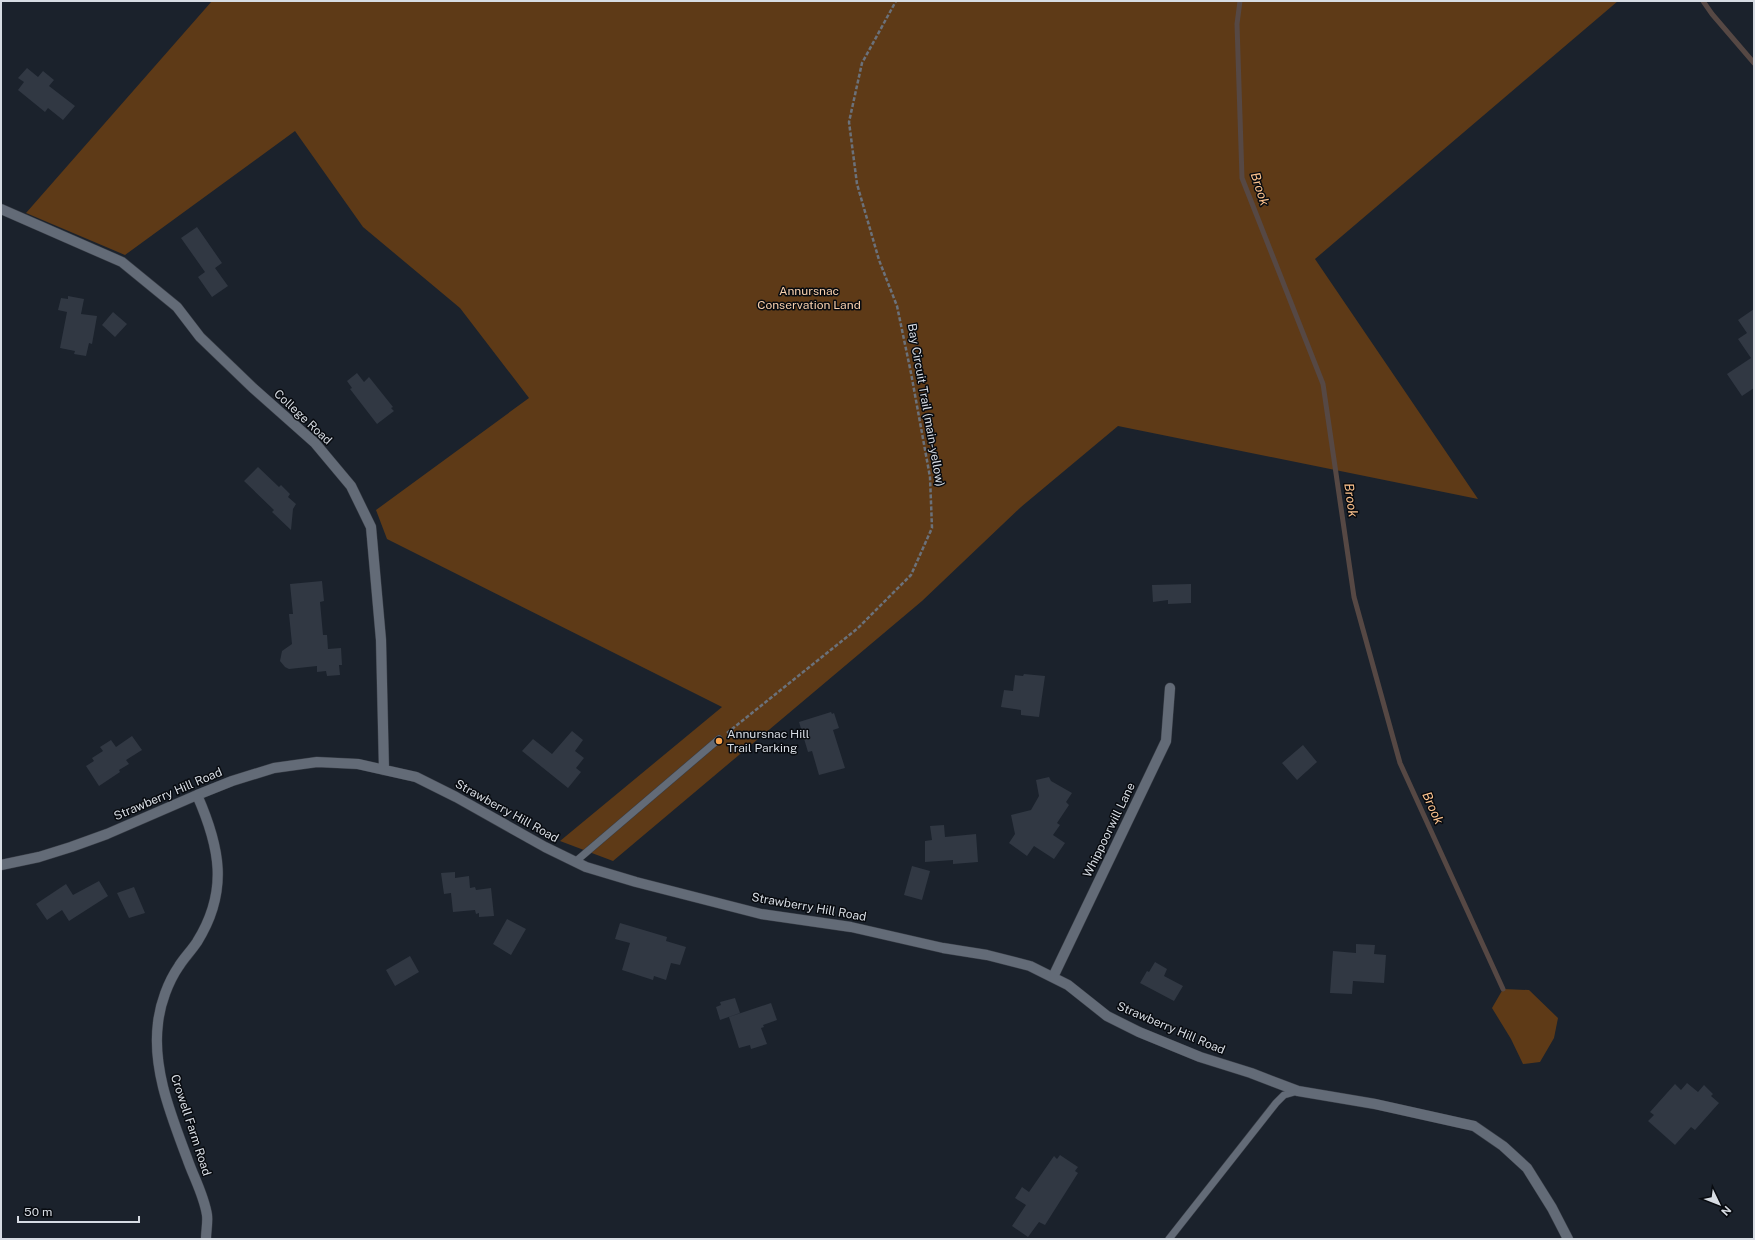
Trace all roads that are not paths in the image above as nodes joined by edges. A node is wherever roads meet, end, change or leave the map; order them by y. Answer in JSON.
{"nodes":[{"id":1,"x":1,"y":209,"type":"edge"},
{"id":2,"x":1170,"y":688,"type":"dead end"},
{"id":3,"x":719,"y":739,"type":"road end"},
{"id":4,"x":384,"y":770,"type":"junction"},
{"id":5,"x":197,"y":795,"type":"junction"},
{"id":6,"x":575,"y":862,"type":"junction"},
{"id":7,"x":1,"y":865,"type":"edge"},
{"id":8,"x":1053,"y":977,"type":"junction"},
{"id":9,"x":1298,"y":1091,"type":"junction"},
{"id":10,"x":206,"y":1239,"type":"edge"},
{"id":11,"x":1168,"y":1239,"type":"edge"},
{"id":12,"x":1568,"y":1239,"type":"edge"}],
"edges":[{"from":1,"to":4,"type":"street","name":"College Road"},
{"from":2,"to":8,"type":"street","name":"Whippoorwill Lane"},
{"from":3,"to":6,"type":"lane"},
{"from":4,"to":5,"type":"street","name":"Strawberry Hill Road"},
{"from":4,"to":6,"type":"street","name":"Strawberry Hill Road"},
{"from":5,"to":7,"type":"street","name":"Strawberry Hill Road"},
{"from":5,"to":10,"type":"street","name":"Crowell Farm Road"},
{"from":6,"to":8,"type":"street","name":"Strawberry Hill Road"},
{"from":8,"to":9,"type":"street","name":"Strawberry Hill Road"},
{"from":9,"to":11,"type":"lane"},
{"from":9,"to":12,"type":"street","name":"Strawberry Hill Road"}]}
